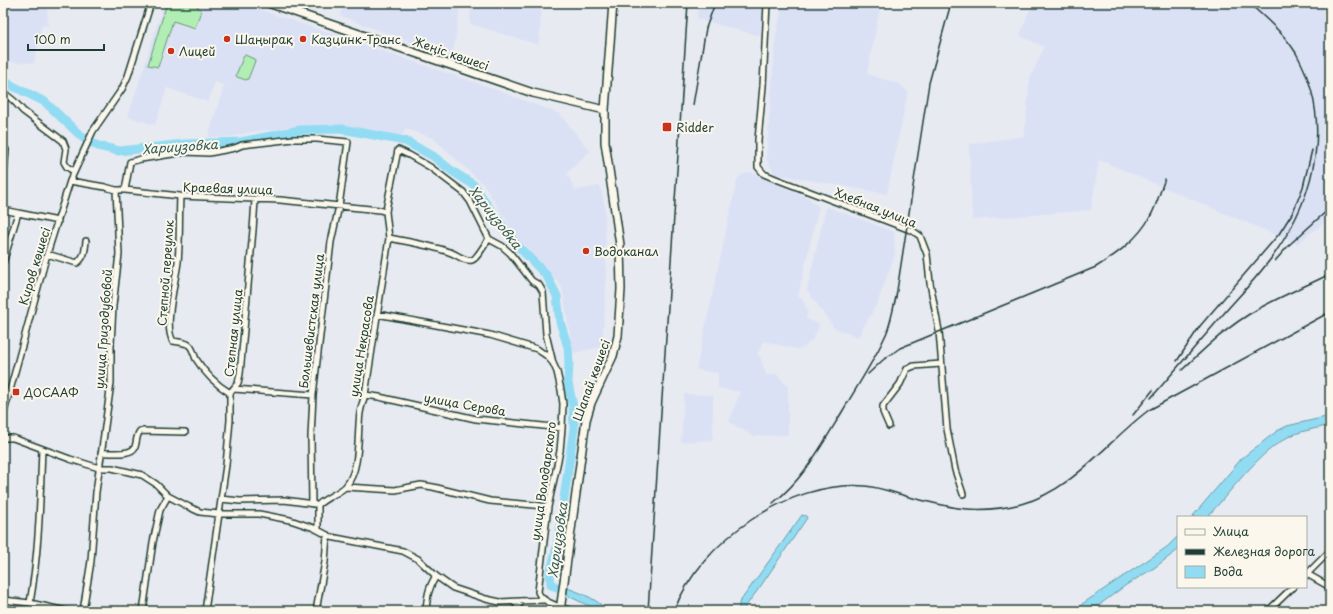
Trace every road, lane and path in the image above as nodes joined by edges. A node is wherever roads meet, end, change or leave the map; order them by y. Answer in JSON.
{"nodes":[{"id":1,"x":151,"y":3,"type":"edge"},
{"id":2,"x":268,"y":3,"type":"edge"},
{"id":3,"x":613,"y":3,"type":"edge"},
{"id":4,"x":767,"y":3,"type":"edge"},
{"id":5,"x":284,"y":6,"type":"edge"},
{"id":6,"x":3,"y":92,"type":"edge"},
{"id":7,"x":605,"y":110,"type":"junction"},
{"id":8,"x":3,"y":146,"type":"edge"},
{"id":9,"x":74,"y":171,"type":"junction"},
{"id":10,"x":70,"y":180,"type":"junction"},
{"id":11,"x":3,"y":184,"type":"edge"},
{"id":12,"x":116,"y":190,"type":"junction"},
{"id":13,"x":124,"y":190,"type":"junction"},
{"id":14,"x":180,"y":196,"type":"junction"},
{"id":15,"x":254,"y":200,"type":"junction"},
{"id":16,"x":339,"y":206,"type":"junction"},
{"id":17,"x":3,"y":210,"type":"edge"},
{"id":18,"x":386,"y":212,"type":"junction"},
{"id":19,"x":18,"y":213,"type":"junction"},
{"id":20,"x":58,"y":222,"type":"junction"},
{"id":21,"x":389,"y":238,"type":"junction"},
{"id":22,"x":489,"y":239,"type":"junction"},
{"id":23,"x":86,"y":241,"type":"dead end"},
{"id":24,"x":47,"y":254,"type":"junction"},
{"id":25,"x":3,"y":264,"type":"edge"},
{"id":26,"x":377,"y":314,"type":"junction"},
{"id":27,"x":553,"y":363,"type":"junction"},
{"id":28,"x":941,"y":364,"type":"junction"},
{"id":29,"x":3,"y":389,"type":"edge"},
{"id":30,"x":234,"y":389,"type":"junction"},
{"id":31,"x":9,"y":391,"type":"junction"},
{"id":32,"x":230,"y":393,"type":"junction"},
{"id":33,"x":313,"y":394,"type":"junction"},
{"id":34,"x":365,"y":395,"type":"junction"},
{"id":35,"x":3,"y":416,"type":"edge"},
{"id":36,"x":889,"y":426,"type":"dead end"},
{"id":37,"x":562,"y":428,"type":"junction"},
{"id":38,"x":185,"y":432,"type":"dead end"},
{"id":39,"x":3,"y":438,"type":"edge"},
{"id":40,"x":42,"y":449,"type":"junction"},
{"id":41,"x":101,"y":453,"type":"junction"},
{"id":42,"x":99,"y":468,"type":"junction"},
{"id":43,"x":346,"y":487,"type":"junction"},
{"id":44,"x":963,"y":494,"type":"dead end"},
{"id":45,"x":168,"y":496,"type":"junction"},
{"id":46,"x":221,"y":499,"type":"junction"},
{"id":47,"x":312,"y":504,"type":"junction"},
{"id":48,"x":318,"y":505,"type":"junction"},
{"id":49,"x":548,"y":507,"type":"junction"},
{"id":50,"x":219,"y":514,"type":"junction"},
{"id":51,"x":318,"y":530,"type":"junction"},
{"id":52,"x":326,"y":535,"type":"junction"},
{"id":53,"x":1330,"y":551,"type":"edge"},
{"id":54,"x":1307,"y":574,"type":"edge"},
{"id":55,"x":436,"y":576,"type":"junction"},
{"id":56,"x":1307,"y":576,"type":"edge"},
{"id":57,"x":1330,"y":587,"type":"edge"},
{"id":58,"x":1292,"y":588,"type":"edge"},
{"id":59,"x":3,"y":600,"type":"edge"},
{"id":60,"x":544,"y":600,"type":"junction"},
{"id":61,"x":522,"y":602,"type":"junction"},
{"id":62,"x":30,"y":603,"type":"junction"},
{"id":63,"x":36,"y":608,"type":"edge"},
{"id":64,"x":560,"y":609,"type":"edge"},
{"id":65,"x":66,"y":611,"type":"edge"},
{"id":66,"x":83,"y":611,"type":"edge"},
{"id":67,"x":143,"y":611,"type":"edge"},
{"id":68,"x":205,"y":611,"type":"edge"},
{"id":69,"x":316,"y":611,"type":"edge"},
{"id":70,"x":426,"y":611,"type":"edge"},
{"id":71,"x":514,"y":611,"type":"edge"},
{"id":72,"x":573,"y":611,"type":"edge"},
{"id":73,"x":1268,"y":611,"type":"edge"}],
"edges":[{"from":1,"to":9,"type":"street","name":"Киров көшесі"},
{"from":2,"to":5,"type":"street","name":"Жеңіс көшесі"},
{"from":3,"to":7,"type":"street","name":"Шапай көшесі"},
{"from":4,"to":28,"type":"street","name":"Хлебная улица"},
{"from":5,"to":7,"type":"street","name":"Жеңіс көшесі"},
{"from":6,"to":9,"type":"street"},
{"from":7,"to":64,"type":"street","name":"Шапай көшесі"},
{"from":8,"to":11,"type":"street"},
{"from":9,"to":10,"type":"street","name":"Киров көшесі"},
{"from":10,"to":12,"type":"street","name":"Краевая улица"},
{"from":10,"to":20,"type":"street","name":"Киров көшесі"},
{"from":12,"to":13,"type":"street","name":"Краевая улица"},
{"from":12,"to":41,"type":"street","name":"улица Гризодубовой"},
{"from":13,"to":14,"type":"street","name":"Краевая улица"},
{"from":13,"to":16,"type":"street","name":"Большевистская улица"},
{"from":14,"to":15,"type":"street","name":"Краевая улица"},
{"from":14,"to":32,"type":"street","name":"Степной переулок"},
{"from":15,"to":16,"type":"street","name":"Краевая улица"},
{"from":15,"to":30,"type":"street","name":"Степная улица"},
{"from":16,"to":18,"type":"street","name":"Краевая улица"},
{"from":16,"to":33,"type":"street","name":"Большевистская улица"},
{"from":17,"to":19,"type":"street"},
{"from":18,"to":21,"type":"street","name":"улица Некрасова"},
{"from":18,"to":22,"type":"street","name":"улица Некрасова"},
{"from":19,"to":20,"type":"street"},
{"from":19,"to":25,"type":"street"},
{"from":20,"to":24,"type":"street","name":"Киров көшесі"},
{"from":21,"to":22,"type":"street"},
{"from":21,"to":26,"type":"street","name":"улица Некрасова"},
{"from":22,"to":27,"type":"street","name":"улица Володарского"},
{"from":23,"to":24,"type":"street"},
{"from":24,"to":31,"type":"street","name":"Киров көшесі"},
{"from":26,"to":27,"type":"street"},
{"from":26,"to":34,"type":"street","name":"улица Некрасова"},
{"from":27,"to":37,"type":"street","name":"улица Володарского"},
{"from":28,"to":36,"type":"street"},
{"from":28,"to":44,"type":"street","name":"Хлебная улица"},
{"from":29,"to":31,"type":"street"},
{"from":30,"to":32,"type":"street","name":"Степная улица"},
{"from":30,"to":33,"type":"street"},
{"from":31,"to":35,"type":"street","name":"Киров көшесі"},
{"from":32,"to":46,"type":"street","name":"Степная улица"},
{"from":33,"to":47,"type":"street","name":"Большевистская улица"},
{"from":34,"to":37,"type":"street","name":"улица Серова"},
{"from":34,"to":43,"type":"street","name":"улица Некрасова"},
{"from":37,"to":49,"type":"street","name":"улица Володарского"},
{"from":38,"to":41,"type":"street"},
{"from":39,"to":40,"type":"street"},
{"from":40,"to":42,"type":"street"},
{"from":40,"to":62,"type":"street"},
{"from":41,"to":42,"type":"street","name":"улица Гризодубовой"},
{"from":42,"to":45,"type":"street"},
{"from":42,"to":66,"type":"street","name":"улица Гризодубовой"},
{"from":43,"to":48,"type":"street"},
{"from":43,"to":49,"type":"street"},
{"from":45,"to":50,"type":"street"},
{"from":45,"to":67,"type":"street"},
{"from":46,"to":47,"type":"street"},
{"from":46,"to":50,"type":"street","name":"Степная улица"},
{"from":47,"to":48,"type":"street"},
{"from":48,"to":51,"type":"street"},
{"from":49,"to":60,"type":"street","name":"улица Володарского"},
{"from":50,"to":51,"type":"street"},
{"from":50,"to":68,"type":"street","name":"Степная улица"},
{"from":51,"to":52,"type":"street"},
{"from":52,"to":55,"type":"street"},
{"from":52,"to":69,"type":"street"},
{"from":53,"to":54,"type":"street"},
{"from":55,"to":61,"type":"street"},
{"from":55,"to":70,"type":"street"},
{"from":56,"to":57,"type":"street"},
{"from":58,"to":73,"type":"street"},
{"from":59,"to":62,"type":"street"},
{"from":60,"to":61,"type":"street"},
{"from":60,"to":64,"type":"street"},
{"from":61,"to":71,"type":"street"},
{"from":62,"to":63,"type":"street"},
{"from":63,"to":65,"type":"street"},
{"from":64,"to":72,"type":"street"}]}
